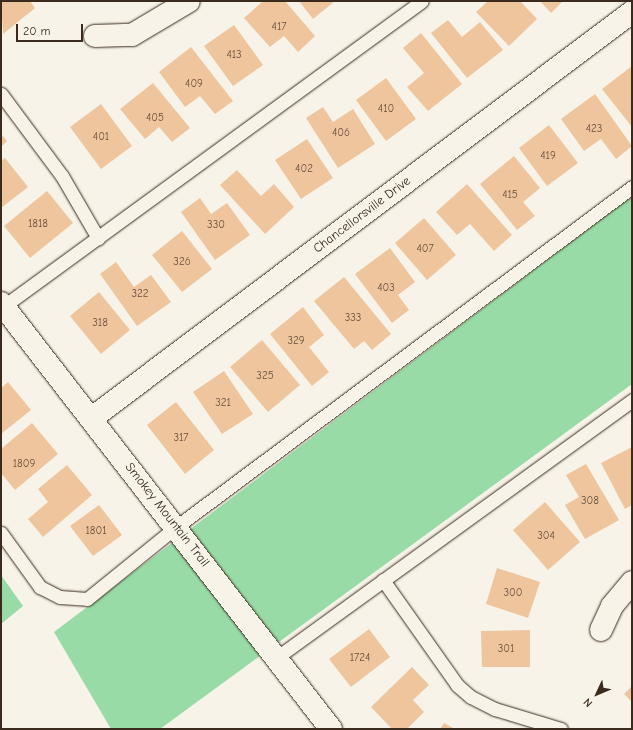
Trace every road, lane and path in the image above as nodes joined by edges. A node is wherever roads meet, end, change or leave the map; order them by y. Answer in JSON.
{"nodes":[{"id":1,"x":188,"y":1,"type":"edge"},
{"id":2,"x":422,"y":1,"type":"edge"},
{"id":3,"x":632,"y":12,"type":"edge"},
{"id":4,"x":95,"y":36,"type":"dead end"},
{"id":5,"x":1,"y":94,"type":"edge"},
{"id":6,"x":632,"y":186,"type":"edge"},
{"id":7,"x":98,"y":238,"type":"junction"},
{"id":8,"x":3,"y":304,"type":"edge"},
{"id":9,"x":632,"y":400,"type":"edge"},
{"id":10,"x":92,"y":418,"type":"junction"},
{"id":11,"x":176,"y":527,"type":"junction"},
{"id":12,"x":1,"y":533,"type":"edge"},
{"id":13,"x":383,"y":580,"type":"junction"},
{"id":14,"x":632,"y":582,"type":"edge"},
{"id":15,"x":601,"y":630,"type":"dead end"},
{"id":16,"x":276,"y":658,"type":"junction"},
{"id":17,"x":331,"y":729,"type":"edge"},
{"id":18,"x":561,"y":729,"type":"edge"}],
"edges":[{"from":1,"to":4,"type":"street"},
{"from":2,"to":7,"type":"lane"},
{"from":3,"to":10,"type":"street","name":"Chancellorsville Drive"},
{"from":5,"to":7,"type":"lane"},
{"from":6,"to":11,"type":"lane"},
{"from":7,"to":8,"type":"lane"},
{"from":8,"to":10,"type":"street","name":"Smokey Mountain Trail"},
{"from":9,"to":13,"type":"lane"},
{"from":10,"to":11,"type":"street","name":"Smokey Mountain Trail"},
{"from":11,"to":12,"type":"lane"},
{"from":11,"to":16,"type":"street","name":"Smokey Mountain Trail"},
{"from":13,"to":16,"type":"lane"},
{"from":13,"to":18,"type":"lane"},
{"from":14,"to":15,"type":"street"},
{"from":16,"to":17,"type":"street","name":"Smokey Mountain Trail"}]}
